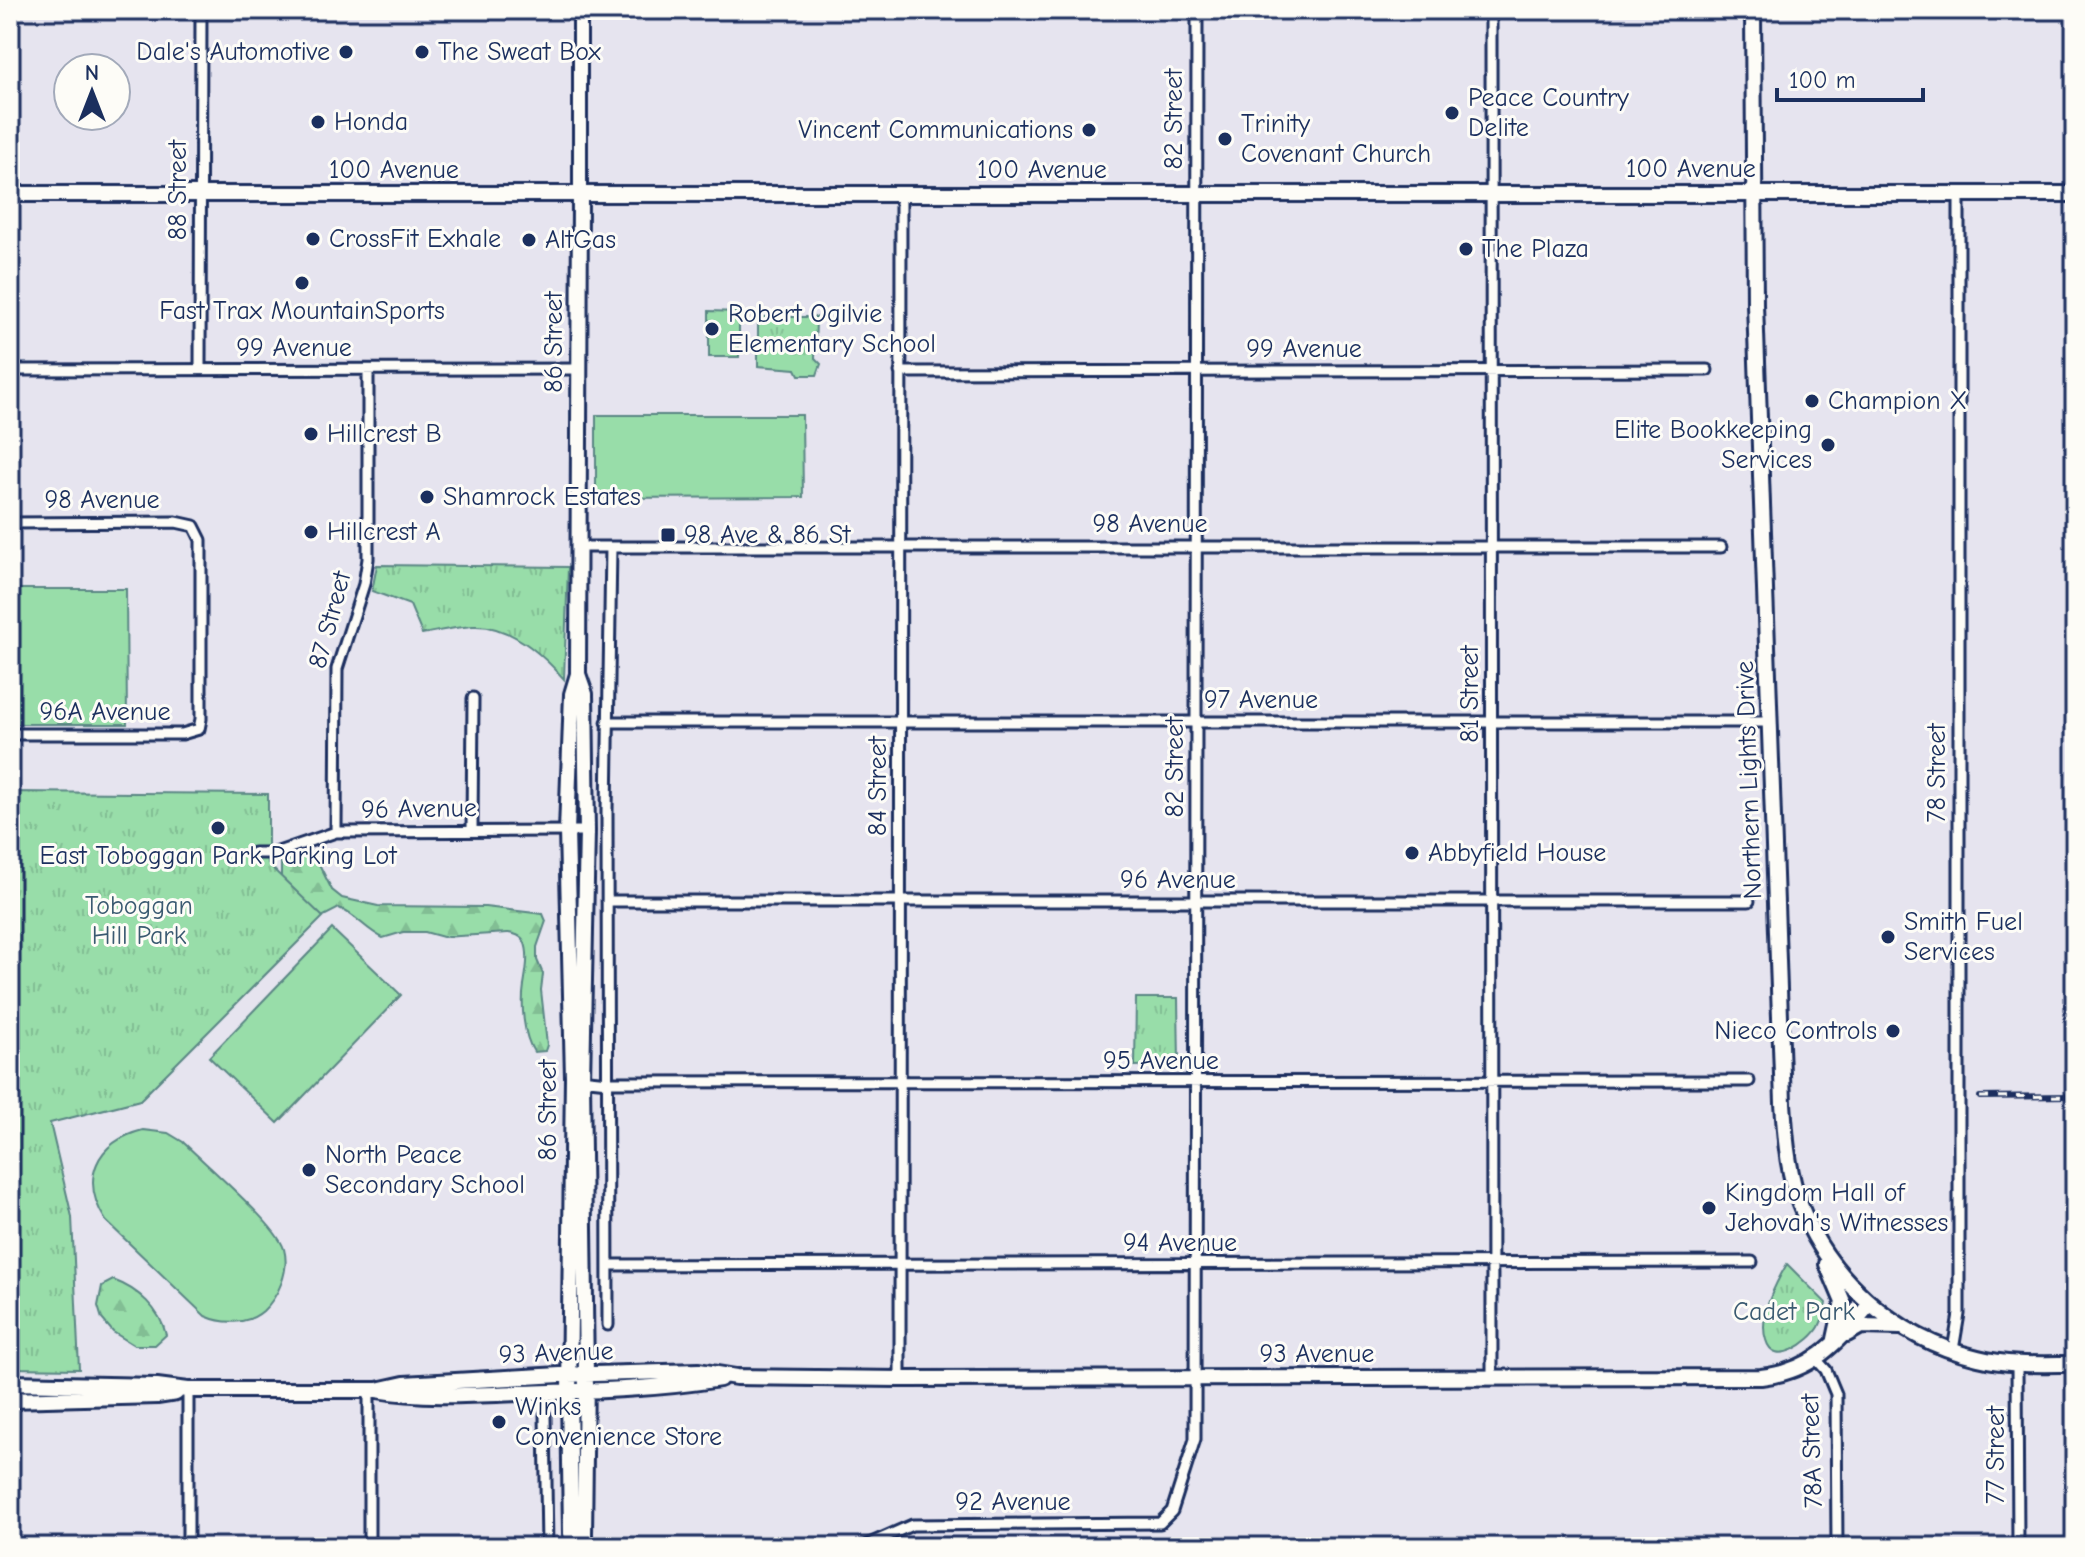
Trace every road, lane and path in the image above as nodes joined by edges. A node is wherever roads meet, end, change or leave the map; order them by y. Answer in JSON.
{"nodes":[{"id":1,"x":201,"y":10,"type":"edge"},
{"id":2,"x":580,"y":10,"type":"edge"},
{"id":3,"x":1197,"y":10,"type":"edge"},
{"id":4,"x":1491,"y":10,"type":"edge"},
{"id":5,"x":1753,"y":10,"type":"edge"},
{"id":6,"x":1196,"y":193,"type":"junction"},
{"id":7,"x":1492,"y":193,"type":"junction"},
{"id":8,"x":1754,"y":193,"type":"junction"},
{"id":9,"x":10,"y":194,"type":"edge"},
{"id":10,"x":580,"y":194,"type":"junction"},
{"id":11,"x":901,"y":194,"type":"junction"},
{"id":12,"x":1959,"y":194,"type":"junction"},
{"id":13,"x":2075,"y":194,"type":"edge"},
{"id":14,"x":200,"y":195,"type":"junction"},
{"id":15,"x":200,"y":369,"type":"junction"},
{"id":16,"x":578,"y":369,"type":"junction"},
{"id":17,"x":10,"y":370,"type":"edge"},
{"id":18,"x":368,"y":370,"type":"junction"},
{"id":19,"x":1707,"y":370,"type":"dead end"},
{"id":20,"x":1196,"y":371,"type":"junction"},
{"id":21,"x":1492,"y":371,"type":"junction"},
{"id":22,"x":900,"y":372,"type":"junction"},
{"id":23,"x":10,"y":523,"type":"edge"},
{"id":24,"x":900,"y":546,"type":"junction"},
{"id":25,"x":1197,"y":546,"type":"junction"},
{"id":26,"x":1491,"y":546,"type":"junction"},
{"id":27,"x":579,"y":547,"type":"junction"},
{"id":28,"x":611,"y":547,"type":"junction"},
{"id":29,"x":1721,"y":547,"type":"dead end"},
{"id":30,"x":578,"y":674,"type":"junction"},
{"id":31,"x":473,"y":698,"type":"dead end"},
{"id":32,"x":607,"y":722,"type":"junction"},
{"id":33,"x":1197,"y":722,"type":"junction"},
{"id":34,"x":1771,"y":722,"type":"junction"},
{"id":35,"x":900,"y":723,"type":"junction"},
{"id":36,"x":1492,"y":723,"type":"junction"},
{"id":37,"x":199,"y":729,"type":"joint"},
{"id":38,"x":10,"y":734,"type":"edge"},
{"id":39,"x":472,"y":831,"type":"junction"},
{"id":40,"x":567,"y":831,"type":"junction"},
{"id":41,"x":587,"y":831,"type":"junction"},
{"id":42,"x":336,"y":832,"type":"junction"},
{"id":43,"x":254,"y":853,"type":"dead end"},
{"id":44,"x":607,"y":901,"type":"junction"},
{"id":45,"x":901,"y":901,"type":"junction"},
{"id":46,"x":1492,"y":901,"type":"junction"},
{"id":47,"x":1749,"y":901,"type":"dead end"},
{"id":48,"x":1196,"y":902,"type":"junction"},
{"id":49,"x":578,"y":1078,"type":"junction"},
{"id":50,"x":1749,"y":1081,"type":"dead end"},
{"id":51,"x":608,"y":1082,"type":"junction"},
{"id":52,"x":900,"y":1083,"type":"junction"},
{"id":53,"x":1197,"y":1083,"type":"junction"},
{"id":54,"x":1492,"y":1083,"type":"junction"},
{"id":55,"x":1815,"y":1236,"type":"junction"},
{"id":56,"x":1752,"y":1262,"type":"dead end"},
{"id":57,"x":1492,"y":1264,"type":"junction"},
{"id":58,"x":608,"y":1265,"type":"junction"},
{"id":59,"x":900,"y":1265,"type":"junction"},
{"id":60,"x":1197,"y":1265,"type":"junction"},
{"id":61,"x":1870,"y":1304,"type":"junction"},
{"id":62,"x":608,"y":1325,"type":"dead end"},
{"id":63,"x":1903,"y":1327,"type":"junction"},
{"id":64,"x":1834,"y":1344,"type":"junction"},
{"id":65,"x":1953,"y":1350,"type":"junction"},
{"id":66,"x":1816,"y":1359,"type":"junction"},
{"id":67,"x":2017,"y":1364,"type":"junction"},
{"id":68,"x":2075,"y":1364,"type":"edge"},
{"id":69,"x":569,"y":1375,"type":"junction"},
{"id":70,"x":586,"y":1375,"type":"junction"},
{"id":71,"x":736,"y":1377,"type":"junction"},
{"id":72,"x":1196,"y":1378,"type":"junction"},
{"id":73,"x":1492,"y":1378,"type":"junction"},
{"id":74,"x":900,"y":1379,"type":"junction"},
{"id":75,"x":10,"y":1383,"type":"edge"},
{"id":76,"x":188,"y":1390,"type":"junction"},
{"id":77,"x":373,"y":1390,"type":"junction"},
{"id":78,"x":586,"y":1391,"type":"junction"},
{"id":79,"x":569,"y":1392,"type":"junction"},
{"id":80,"x":10,"y":1400,"type":"edge"},
{"id":81,"x":545,"y":1415,"type":"dead end"},
{"id":82,"x":1167,"y":1518,"type":"joint"},
{"id":83,"x":188,"y":1547,"type":"edge"},
{"id":84,"x":369,"y":1547,"type":"edge"},
{"id":85,"x":547,"y":1547,"type":"edge"},
{"id":86,"x":574,"y":1547,"type":"edge"},
{"id":87,"x":581,"y":1547,"type":"edge"},
{"id":88,"x":862,"y":1547,"type":"edge"},
{"id":89,"x":1837,"y":1547,"type":"edge"},
{"id":90,"x":2018,"y":1547,"type":"edge"}],
"edges":[{"from":1,"to":14,"type":"street","name":"88 Street"},
{"from":2,"to":10,"type":"street","name":"86 Street"},
{"from":3,"to":6,"type":"street","name":"82 Street"},
{"from":4,"to":7,"type":"street","name":"81 Street"},
{"from":5,"to":8,"type":"main road","name":"Northern Lights Drive"},
{"from":6,"to":7,"type":"main road","name":"100 Avenue"},
{"from":6,"to":11,"type":"main road","name":"100 Avenue"},
{"from":6,"to":20,"type":"street","name":"82 Street"},
{"from":7,"to":8,"type":"main road","name":"100 Avenue"},
{"from":7,"to":21,"type":"street","name":"81 Street"},
{"from":8,"to":12,"type":"main road","name":"100 Avenue"},
{"from":8,"to":34,"type":"main road","name":"Northern Lights Drive"},
{"from":9,"to":14,"type":"main road","name":"100 Avenue"},
{"from":10,"to":11,"type":"main road","name":"100 Avenue"},
{"from":10,"to":14,"type":"main road","name":"100 Avenue"},
{"from":10,"to":16,"type":"main road","name":"86 Street"},
{"from":11,"to":22,"type":"street","name":"84 Street"},
{"from":12,"to":13,"type":"main road","name":"100 Avenue"},
{"from":12,"to":65,"type":"street","name":"78 Street"},
{"from":14,"to":15,"type":"street","name":"88 Street"},
{"from":15,"to":17,"type":"street","name":"99 Avenue"},
{"from":15,"to":18,"type":"street","name":"99 Avenue"},
{"from":16,"to":18,"type":"street","name":"99 Avenue"},
{"from":16,"to":27,"type":"main road","name":"86 Street"},
{"from":18,"to":42,"type":"street","name":"87 Street"},
{"from":19,"to":21,"type":"street","name":"99 Avenue"},
{"from":20,"to":21,"type":"street","name":"99 Avenue"},
{"from":20,"to":22,"type":"street","name":"99 Avenue"},
{"from":20,"to":25,"type":"street","name":"82 Street"},
{"from":21,"to":26,"type":"street","name":"81 Street"},
{"from":22,"to":24,"type":"street","name":"84 Street"},
{"from":23,"to":37,"type":"street","name":"98 Avenue"},
{"from":24,"to":25,"type":"street","name":"98 Avenue"},
{"from":24,"to":28,"type":"street","name":"98 Avenue"},
{"from":24,"to":35,"type":"street","name":"84 Street"},
{"from":25,"to":26,"type":"street","name":"98 Avenue"},
{"from":25,"to":33,"type":"street","name":"82 Street"},
{"from":26,"to":29,"type":"street","name":"98 Avenue"},
{"from":26,"to":36,"type":"street","name":"81 Street"},
{"from":27,"to":28,"type":"street","name":"98 Avenue"},
{"from":27,"to":30,"type":"main road","name":"86 Street"},
{"from":28,"to":32,"type":"street"},
{"from":30,"to":40,"type":"main road","name":"86 Street"},
{"from":30,"to":41,"type":"main road","name":"86 Street"},
{"from":31,"to":39,"type":"street"},
{"from":32,"to":35,"type":"street","name":"97 Avenue"},
{"from":32,"to":44,"type":"street"},
{"from":33,"to":35,"type":"street","name":"97 Avenue"},
{"from":33,"to":36,"type":"street","name":"97 Avenue"},
{"from":33,"to":48,"type":"street","name":"82 Street"},
{"from":34,"to":36,"type":"street","name":"97 Avenue"},
{"from":34,"to":55,"type":"main road","name":"Northern Lights Drive"},
{"from":35,"to":45,"type":"street","name":"84 Street"},
{"from":36,"to":46,"type":"street","name":"81 Street"},
{"from":37,"to":38,"type":"street","name":"96A Avenue"},
{"from":39,"to":40,"type":"street","name":"96 Avenue"},
{"from":39,"to":42,"type":"street","name":"96 Avenue"},
{"from":40,"to":41,"type":"street","name":"96 Avenue"},
{"from":40,"to":49,"type":"main road","name":"86 Street"},
{"from":41,"to":49,"type":"main road","name":"86 Street"},
{"from":42,"to":43,"type":"street","name":"96 Avenue"},
{"from":44,"to":45,"type":"street","name":"96 Avenue"},
{"from":44,"to":51,"type":"street"},
{"from":45,"to":48,"type":"street","name":"96 Avenue"},
{"from":45,"to":52,"type":"street","name":"84 Street"},
{"from":46,"to":47,"type":"street","name":"96 Avenue"},
{"from":46,"to":48,"type":"street","name":"96 Avenue"},
{"from":46,"to":54,"type":"street","name":"81 Street"},
{"from":48,"to":53,"type":"street","name":"82 Street"},
{"from":49,"to":51,"type":"street","name":"95 Avenue"},
{"from":49,"to":69,"type":"main road","name":"86 Street"},
{"from":49,"to":70,"type":"main road","name":"86 Street"},
{"from":50,"to":54,"type":"street","name":"95 Avenue"},
{"from":51,"to":52,"type":"street","name":"95 Avenue"},
{"from":51,"to":58,"type":"street"},
{"from":52,"to":53,"type":"street","name":"95 Avenue"},
{"from":52,"to":59,"type":"street","name":"84 Street"},
{"from":53,"to":54,"type":"street","name":"95 Avenue"},
{"from":53,"to":60,"type":"street","name":"82 Street"},
{"from":54,"to":57,"type":"street","name":"81 Street"},
{"from":55,"to":61,"type":"main road","name":"Northern Lights Drive"},
{"from":55,"to":64,"type":"main road"},
{"from":56,"to":57,"type":"street","name":"94 Avenue"},
{"from":57,"to":60,"type":"street","name":"94 Avenue"},
{"from":57,"to":73,"type":"street","name":"81 Street"},
{"from":58,"to":59,"type":"street","name":"94 Avenue"},
{"from":58,"to":62,"type":"street"},
{"from":59,"to":60,"type":"street","name":"94 Avenue"},
{"from":59,"to":74,"type":"street","name":"84 Street"},
{"from":60,"to":72,"type":"street","name":"82 Street"},
{"from":61,"to":63,"type":"main road","name":"Northern Lights Drive"},
{"from":61,"to":64,"type":"main road","name":"93 Avenue"},
{"from":63,"to":64,"type":"main road"},
{"from":63,"to":65,"type":"main road","name":"Northern Lights Drive"},
{"from":64,"to":66,"type":"main road","name":"93 Avenue"},
{"from":65,"to":67,"type":"main road","name":"Northern Lights Drive"},
{"from":66,"to":73,"type":"main road","name":"93 Avenue"},
{"from":66,"to":89,"type":"street","name":"78A Street"},
{"from":67,"to":68,"type":"main road","name":"Northern Lights Drive"},
{"from":67,"to":90,"type":"street","name":"77 Street"},
{"from":69,"to":70,"type":"main road","name":"93 Avenue"},
{"from":69,"to":77,"type":"main road","name":"93 Avenue"},
{"from":69,"to":79,"type":"main road","name":"86 Street"},
{"from":70,"to":71,"type":"main road","name":"93 Avenue"},
{"from":70,"to":78,"type":"main road","name":"86 Street"},
{"from":71,"to":74,"type":"main road","name":"93 Avenue"},
{"from":71,"to":78,"type":"main road","name":"93 Avenue"},
{"from":72,"to":73,"type":"main road","name":"93 Avenue"},
{"from":72,"to":74,"type":"main road","name":"93 Avenue"},
{"from":72,"to":82,"type":"street","name":"82 Street"},
{"from":75,"to":76,"type":"main road","name":"93 Avenue"},
{"from":76,"to":77,"type":"main road","name":"93 Avenue"},
{"from":76,"to":80,"type":"main road","name":"93 Avenue"},
{"from":76,"to":83,"type":"street"},
{"from":77,"to":79,"type":"main road","name":"93 Avenue"},
{"from":77,"to":84,"type":"street"},
{"from":78,"to":79,"type":"main road","name":"93 Avenue"},
{"from":78,"to":87,"type":"main road","name":"86 Street"},
{"from":79,"to":86,"type":"main road","name":"86 Street"},
{"from":81,"to":85,"type":"street"},
{"from":82,"to":88,"type":"street","name":"92 Avenue"}]}
